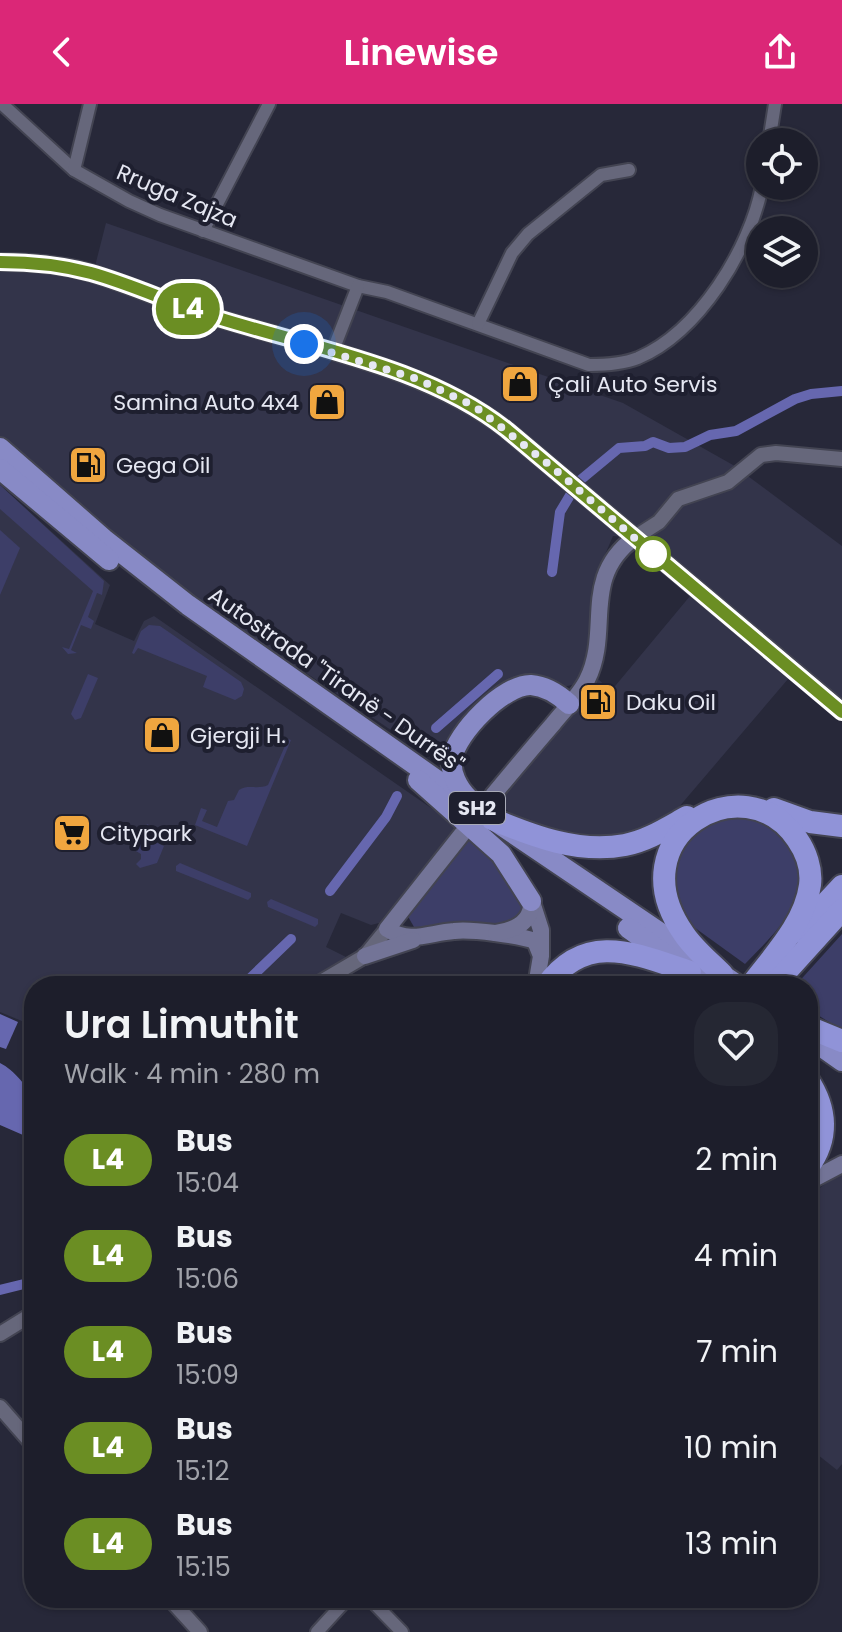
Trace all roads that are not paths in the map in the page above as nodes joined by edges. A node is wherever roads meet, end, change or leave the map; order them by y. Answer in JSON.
{"nodes":[{"id":1,"x":2,"y":104,"type":"edge"},
{"id":2,"x":90,"y":104,"type":"edge"},
{"id":3,"x":269,"y":104,"type":"edge"},
{"id":4,"x":775,"y":104,"type":"edge"},
{"id":5,"x":771,"y":128,"type":"edge"},
{"id":6,"x":74,"y":170,"type":"junction"},
{"id":7,"x":629,"y":170,"type":"dead end"},
{"id":8,"x":758,"y":200,"type":"edge"},
{"id":9,"x":203,"y":231,"type":"junction"},
{"id":10,"x":0,"y":262,"type":"edge"},
{"id":11,"x":358,"y":286,"type":"junction"},
{"id":12,"x":478,"y":324,"type":"junction"},
{"id":13,"x":332,"y":353,"type":"junction"},
{"id":14,"x":0,"y":448,"type":"edge"},
{"id":15,"x":842,"y":459,"type":"edge"},
{"id":16,"x":0,"y":469,"type":"edge"},
{"id":17,"x":634,"y":538,"type":"junction"},
{"id":18,"x":569,"y":704,"type":"junction"},
{"id":19,"x":842,"y":711,"type":"edge"},
{"id":20,"x":418,"y":780,"type":"junction"},
{"id":21,"x":493,"y":795,"type":"dead end"},
{"id":22,"x":484,"y":813,"type":"junction"},
{"id":23,"x":842,"y":826,"type":"edge"},
{"id":24,"x":462,"y":834,"type":"dead end"},
{"id":25,"x":842,"y":886,"type":"edge"},
{"id":26,"x":531,"y":901,"type":"junction"},
{"id":27,"x":402,"y":906,"type":"junction"},
{"id":28,"x":842,"y":910,"type":"edge"},
{"id":29,"x":842,"y":926,"type":"edge"},
{"id":30,"x":387,"y":929,"type":"junction"},
{"id":31,"x":486,"y":932,"type":"junction"},
{"id":32,"x":439,"y":933,"type":"junction"},
{"id":33,"x":419,"y":939,"type":"junction"},
{"id":34,"x":791,"y":954,"type":"junction"},
{"id":35,"x":365,"y":956,"type":"junction"},
{"id":36,"x":541,"y":956,"type":"junction"},
{"id":37,"x":690,"y":972,"type":"junction"},
{"id":38,"x":331,"y":976,"type":"edge"},
{"id":39,"x":538,"y":976,"type":"edge"},
{"id":40,"x":555,"y":976,"type":"edge"},
{"id":41,"x":709,"y":976,"type":"edge"},
{"id":42,"x":734,"y":976,"type":"edge"},
{"id":43,"x":736,"y":976,"type":"edge"},
{"id":44,"x":758,"y":976,"type":"edge"},
{"id":45,"x":818,"y":1031,"type":"edge"},
{"id":46,"x":842,"y":1041,"type":"edge"},
{"id":47,"x":818,"y":1044,"type":"edge"},
{"id":48,"x":818,"y":1060,"type":"edge"},
{"id":49,"x":842,"y":1061,"type":"edge"},
{"id":50,"x":842,"y":1076,"type":"edge"},
{"id":51,"x":818,"y":1096,"type":"edge"},
{"id":52,"x":818,"y":1148,"type":"edge"},
{"id":53,"x":842,"y":1164,"type":"edge"},
{"id":54,"x":818,"y":1177,"type":"edge"},
{"id":55,"x":24,"y":1319,"type":"edge"},
{"id":56,"x":0,"y":1334,"type":"edge"},
{"id":57,"x":0,"y":1407,"type":"edge"},
{"id":58,"x":24,"y":1435,"type":"edge"},
{"id":59,"x":178,"y":1608,"type":"edge"},
{"id":60,"x":339,"y":1608,"type":"edge"},
{"id":61,"x":379,"y":1608,"type":"edge"},
{"id":62,"x":200,"y":1632,"type":"edge"},
{"id":63,"x":317,"y":1632,"type":"edge"},
{"id":64,"x":402,"y":1632,"type":"edge"}],
"edges":[{"from":1,"to":6,"type":"street","name":"Rruga Zajza"},
{"from":2,"to":6,"type":"street"},
{"from":3,"to":9,"type":"street"},
{"from":4,"to":5,"type":"street"},
{"from":6,"to":9,"type":"street","name":"Rruga Zajza"},
{"from":7,"to":12,"type":"street"},
{"from":8,"to":12,"type":"street","name":"Rruga Zajza"},
{"from":9,"to":11,"type":"street","name":"Rruga Zajza"},
{"from":10,"to":13,"type":"main road"},
{"from":11,"to":12,"type":"street","name":"Rruga Zajza"},
{"from":11,"to":13,"type":"street"},
{"from":13,"to":17,"type":"main road"},
{"from":14,"to":22,"type":"highway","name":"Autostrada \"Tiranë - Durrës\"","number":"SH2"},
{"from":15,"to":17,"type":"street"},
{"from":16,"to":20,"type":"highway","name":"Autostrada \"Tiranë - Durrës\"","number":"SH2"},
{"from":17,"to":18,"type":"main road"},
{"from":17,"to":19,"type":"main road"},
{"from":18,"to":21,"type":"main road"},
{"from":18,"to":22,"type":"highway"},
{"from":20,"to":26,"type":"highway"},
{"from":20,"to":37,"type":"highway","name":"Autostrada \"Tiranë - Durrës\"","number":"SH2"},
{"from":22,"to":23,"type":"highway"},
{"from":22,"to":42,"type":"highway","name":"Autostrada \"Tiranë - Durrës\"","number":"SH2"},
{"from":24,"to":27,"type":"main road"},
{"from":25,"to":34,"type":"highway"},
{"from":26,"to":31,"type":"main road"},
{"from":26,"to":36,"type":"main road"},
{"from":27,"to":30,"type":"main road"},
{"from":27,"to":32,"type":"main road"},
{"from":28,"to":34,"type":"highway"},
{"from":29,"to":34,"type":"highway"},
{"from":30,"to":33,"type":"main road"},
{"from":30,"to":35,"type":"street"},
{"from":31,"to":32,"type":"main road"},
{"from":31,"to":36,"type":"main road"},
{"from":32,"to":33,"type":"main road"},
{"from":33,"to":35,"type":"main road"},
{"from":34,"to":43,"type":"highway"},
{"from":34,"to":44,"type":"highway"},
{"from":35,"to":38,"type":"street"},
{"from":36,"to":39,"type":"main road"},
{"from":37,"to":40,"type":"highway"},
{"from":37,"to":41,"type":"highway","name":"Autostrada \"Tiranë - Durrës\"","number":"SH2"},
{"from":45,"to":46,"type":"highway"},
{"from":47,"to":49,"type":"highway"},
{"from":48,"to":50,"type":"highway"},
{"from":51,"to":52,"type":"highway"},
{"from":53,"to":54,"type":"main road"},
{"from":55,"to":56,"type":"street"},
{"from":57,"to":58,"type":"street"},
{"from":59,"to":62,"type":"street"},
{"from":60,"to":63,"type":"street"},
{"from":61,"to":64,"type":"street"}]}
